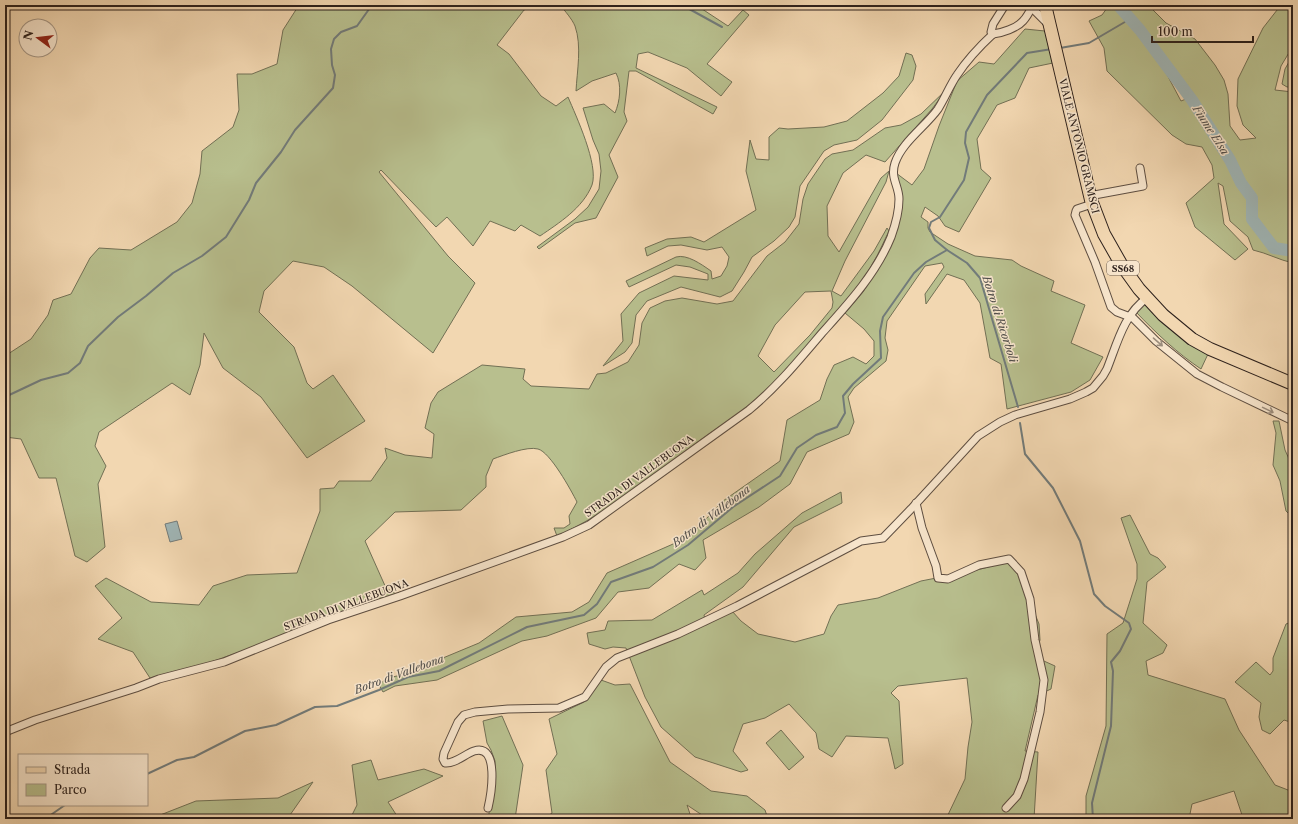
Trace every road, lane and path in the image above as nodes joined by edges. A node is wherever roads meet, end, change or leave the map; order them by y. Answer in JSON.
{"nodes":[{"id":1,"x":1005,"y":5,"type":"edge"},
{"id":2,"x":1045,"y":5,"type":"edge"},
{"id":3,"x":1033,"y":7,"type":"edge"},
{"id":4,"x":1050,"y":26,"type":"junction"},
{"id":5,"x":993,"y":34,"type":"junction"},
{"id":6,"x":1140,"y":168,"type":"dead end"},
{"id":7,"x":1091,"y":200,"type":"junction"},
{"id":8,"x":1147,"y":298,"type":"junction"},
{"id":9,"x":1129,"y":316,"type":"junction"},
{"id":10,"x":1293,"y":384,"type":"edge"},
{"id":11,"x":1293,"y":421,"type":"edge"},
{"id":12,"x":916,"y":503,"type":"junction"},
{"id":13,"x":5,"y":732,"type":"edge"},
{"id":14,"x":488,"y":808,"type":"dead end"},
{"id":15,"x":1006,"y":808,"type":"dead end"}],
"edges":[{"from":1,"to":5,"type":"street"},
{"from":2,"to":4,"type":"main road","number":"SS68"},
{"from":3,"to":4,"type":"street"},
{"from":3,"to":5,"type":"street"},
{"from":4,"to":7,"type":"main road","name":"VIALE ANTONIO GRAMSCI","number":"SS68"},
{"from":5,"to":13,"type":"street","name":"STRADA DI VALLEBUONA"},
{"from":6,"to":7,"type":"street"},
{"from":7,"to":8,"type":"main road","name":"VIALE ANTONIO GRAMSCI","number":"SS68"},
{"from":7,"to":9,"type":"street"},
{"from":8,"to":9,"type":"street"},
{"from":8,"to":10,"type":"main road","name":"VIALE ANTONIO GRAMSCI","number":"SS68"},
{"from":9,"to":11,"type":"street","one_way":true},
{"from":9,"to":12,"type":"street"},
{"from":12,"to":14,"type":"street"},
{"from":12,"to":15,"type":"street"}]}
